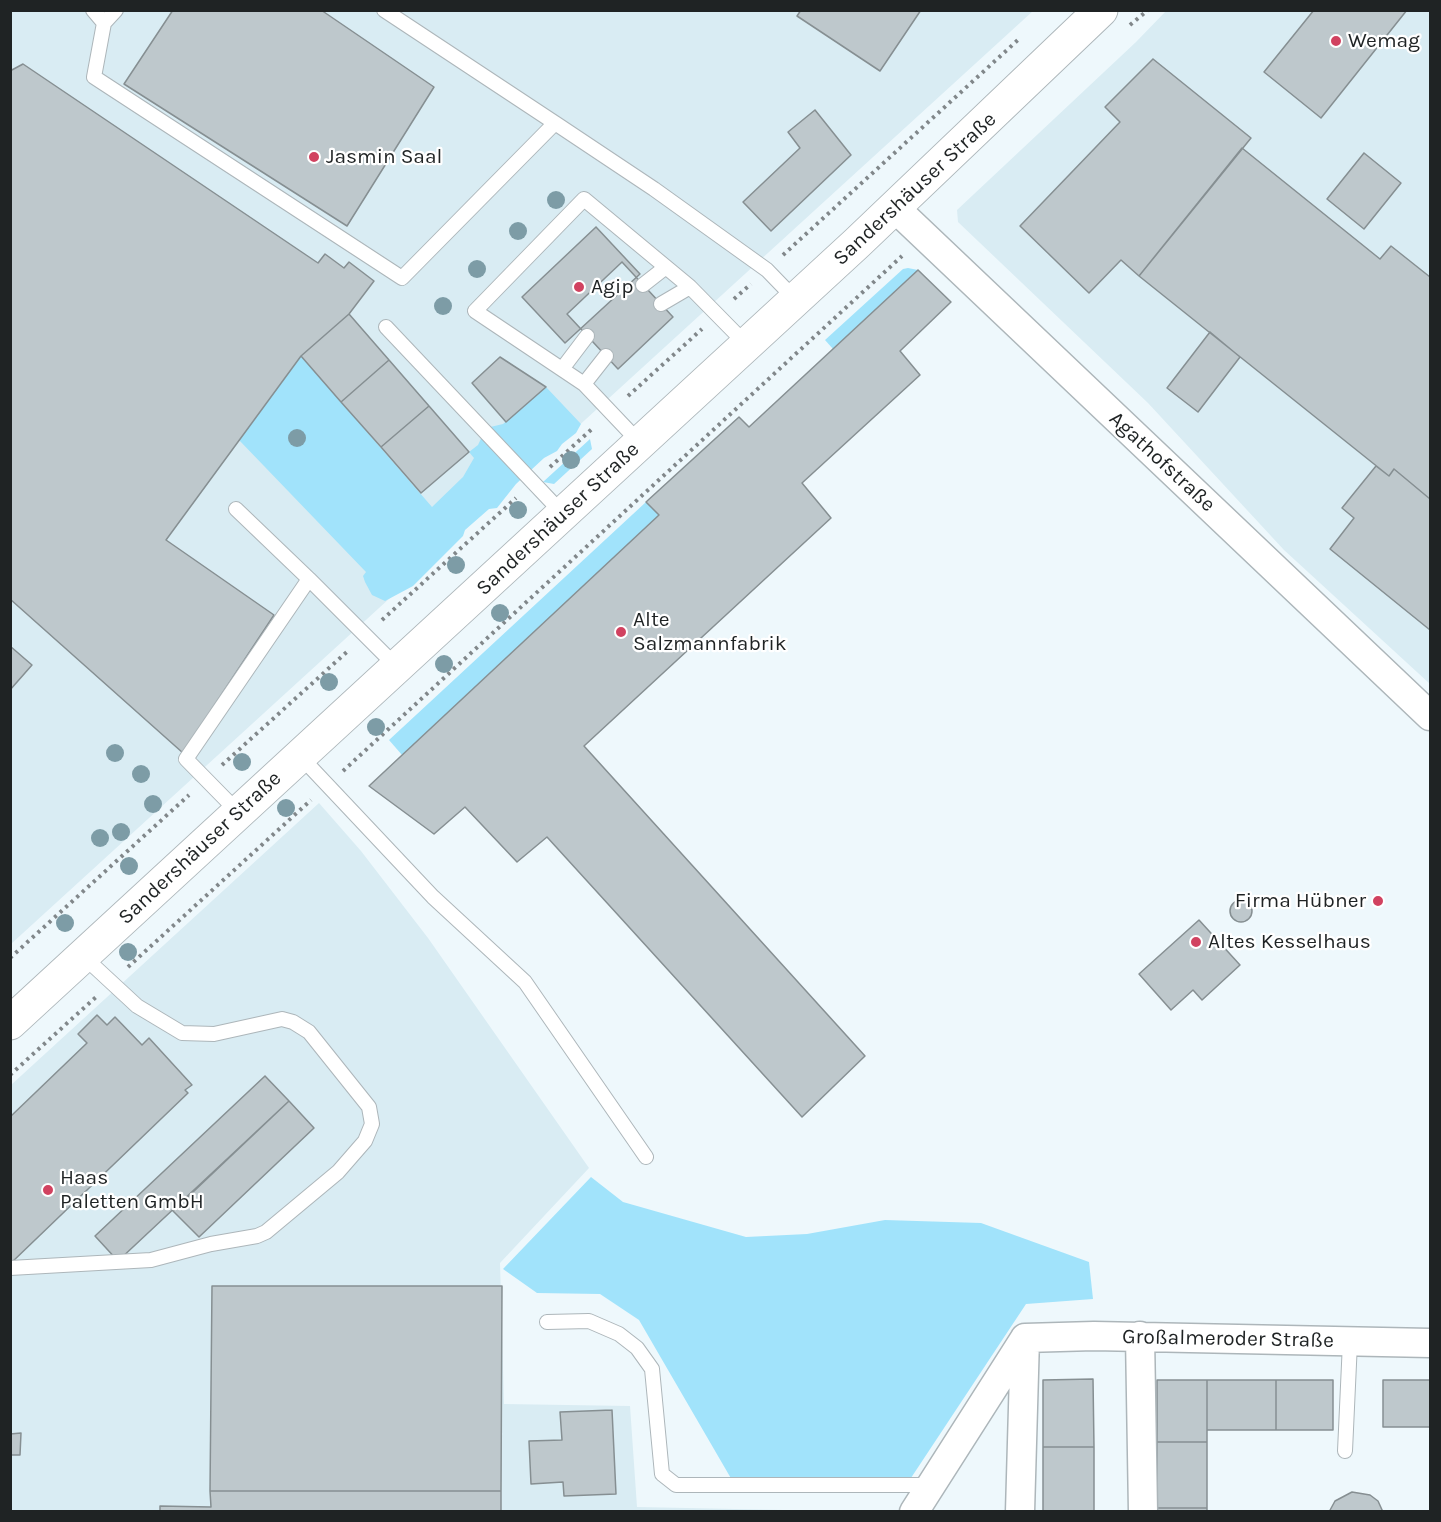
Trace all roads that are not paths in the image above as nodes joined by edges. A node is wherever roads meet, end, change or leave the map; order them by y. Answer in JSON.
{"nodes":[{"id":1,"x":93,"y":10,"type":"edge"},
{"id":2,"x":116,"y":10,"type":"edge"},
{"id":3,"x":384,"y":10,"type":"edge"},
{"id":4,"x":1113,"y":20,"type":"edge"},
{"id":5,"x":104,"y":23,"type":"junction"},
{"id":6,"x":555,"y":123,"type":"junction"},
{"id":7,"x":895,"y":208,"type":"junction"},
{"id":8,"x":666,"y":267,"type":"junction"},
{"id":9,"x":643,"y":285,"type":"dead end"},
{"id":10,"x":690,"y":287,"type":"junction"},
{"id":11,"x":796,"y":300,"type":"junction"},
{"id":12,"x":661,"y":304,"type":"dead end"},
{"id":13,"x":386,"y":327,"type":"dead end"},
{"id":14,"x":587,"y":336,"type":"dead end"},
{"id":15,"x":747,"y":345,"type":"junction"},
{"id":16,"x":606,"y":356,"type":"dead end"},
{"id":17,"x":562,"y":369,"type":"junction"},
{"id":18,"x":584,"y":384,"type":"junction"},
{"id":19,"x":640,"y":443,"type":"junction"},
{"id":20,"x":236,"y":509,"type":"dead end"},
{"id":21,"x":563,"y":514,"type":"junction"},
{"id":22,"x":309,"y":579,"type":"junction"},
{"id":23,"x":397,"y":667,"type":"junction"},
{"id":24,"x":1431,"y":716,"type":"edge"},
{"id":25,"x":300,"y":756,"type":"junction"},
{"id":26,"x":239,"y":813,"type":"junction"},
{"id":27,"x":83,"y":956,"type":"junction"},
{"id":28,"x":10,"y":1023,"type":"edge"},
{"id":29,"x":646,"y":1157,"type":"dead end"},
{"id":30,"x":10,"y":1268,"type":"edge"},
{"id":31,"x":547,"y":1322,"type":"dead end"},
{"id":32,"x":1140,"y":1336,"type":"junction"},
{"id":33,"x":1025,"y":1338,"type":"junction"},
{"id":34,"x":1350,"y":1342,"type":"junction"},
{"id":35,"x":1431,"y":1343,"type":"edge"},
{"id":36,"x":1345,"y":1451,"type":"dead end"},
{"id":37,"x":931,"y":1485,"type":"junction"},
{"id":38,"x":914,"y":1512,"type":"edge"},
{"id":39,"x":1020,"y":1512,"type":"edge"},
{"id":40,"x":1143,"y":1512,"type":"edge"}],
"edges":[{"from":1,"to":5,"type":"lane"},
{"from":2,"to":5,"type":"lane"},
{"from":3,"to":6,"type":"lane"},
{"from":4,"to":7,"type":"main road","name":"Sandershäuser Straße"},
{"from":5,"to":6,"type":"lane"},
{"from":6,"to":11,"type":"lane"},
{"from":7,"to":11,"type":"main road","name":"Sandershäuser Straße"},
{"from":7,"to":24,"type":"street","name":"Agathofstraße"},
{"from":8,"to":9,"type":"lane"},
{"from":8,"to":10,"type":"lane"},
{"from":8,"to":17,"type":"lane"},
{"from":10,"to":12,"type":"lane"},
{"from":10,"to":15,"type":"lane"},
{"from":11,"to":15,"type":"main road","name":"Sandershäuser Straße"},
{"from":13,"to":21,"type":"lane"},
{"from":14,"to":17,"type":"lane"},
{"from":15,"to":19,"type":"main road","name":"Sandershäuser Straße"},
{"from":16,"to":18,"type":"lane"},
{"from":17,"to":18,"type":"lane"},
{"from":18,"to":19,"type":"lane"},
{"from":19,"to":21,"type":"main road","name":"Sandershäuser Straße"},
{"from":20,"to":22,"type":"lane"},
{"from":21,"to":23,"type":"main road","name":"Sandershäuser Straße"},
{"from":22,"to":23,"type":"lane"},
{"from":22,"to":26,"type":"lane"},
{"from":23,"to":25,"type":"main road","name":"Sandershäuser Straße"},
{"from":25,"to":26,"type":"main road","name":"Sandershäuser Straße"},
{"from":25,"to":29,"type":"lane"},
{"from":26,"to":27,"type":"main road","name":"Sandershäuser Straße"},
{"from":27,"to":28,"type":"main road","name":"Sandershäuser Straße"},
{"from":27,"to":30,"type":"lane"},
{"from":31,"to":37,"type":"lane"},
{"from":32,"to":33,"type":"street","name":"Großalmeroder Straße"},
{"from":32,"to":34,"type":"street","name":"Großalmeroder Straße"},
{"from":32,"to":40,"type":"street"},
{"from":33,"to":37,"type":"street"},
{"from":33,"to":39,"type":"street"},
{"from":34,"to":35,"type":"street","name":"Großalmeroder Straße"},
{"from":34,"to":36,"type":"lane"},
{"from":37,"to":38,"type":"street"}]}
